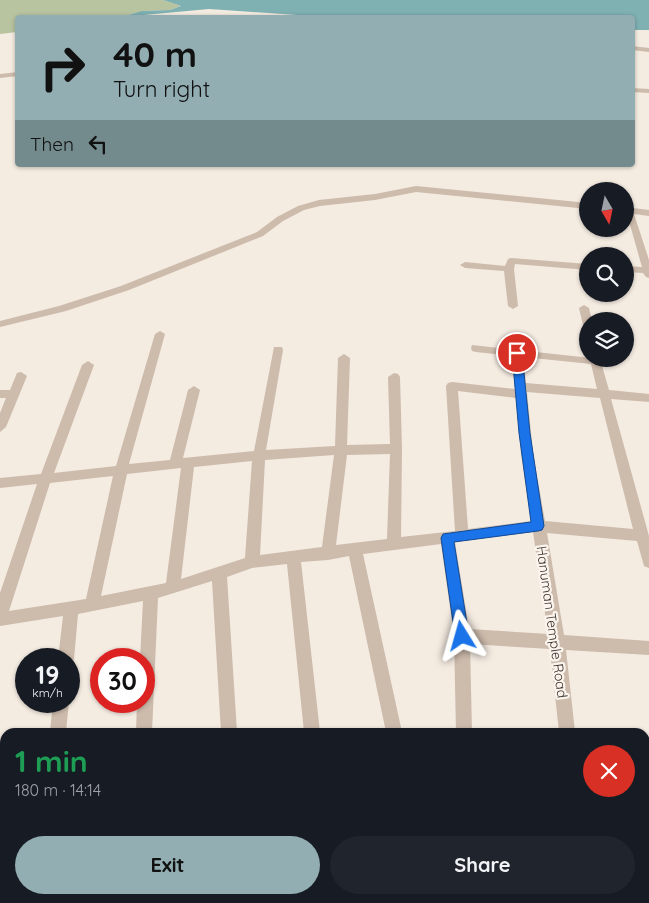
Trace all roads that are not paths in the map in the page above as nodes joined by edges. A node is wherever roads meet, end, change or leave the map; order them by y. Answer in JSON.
{"nodes":[{"id":1,"x":635,"y":48,"type":"edge"},
{"id":2,"x":649,"y":50,"type":"edge"},
{"id":3,"x":15,"y":74,"type":"edge"},
{"id":4,"x":0,"y":76,"type":"edge"},
{"id":5,"x":15,"y":79,"type":"edge"},
{"id":6,"x":0,"y":81,"type":"edge"},
{"id":7,"x":635,"y":83,"type":"edge"},
{"id":8,"x":649,"y":84,"type":"edge"},
{"id":9,"x":635,"y":90,"type":"edge"},
{"id":10,"x":649,"y":92,"type":"edge"},
{"id":11,"x":579,"y":205,"type":"edge"},
{"id":12,"x":634,"y":212,"type":"edge"},
{"id":13,"x":649,"y":213,"type":"edge"},
{"id":14,"x":634,"y":231,"type":"edge"},
{"id":15,"x":465,"y":265,"type":"dead end"},
{"id":16,"x":579,"y":266,"type":"edge"},
{"id":17,"x":510,"y":269,"type":"junction"},
{"id":18,"x":634,"y":270,"type":"edge"},
{"id":19,"x":648,"y":272,"type":"edge"},
{"id":20,"x":513,"y":306,"type":"dead end"},
{"id":21,"x":584,"y":308,"type":"dead end"},
{"id":22,"x":585,"y":312,"type":"edge"},
{"id":23,"x":0,"y":324,"type":"edge"},
{"id":24,"x":160,"y":334,"type":"dead end"},
{"id":25,"x":476,"y":348,"type":"dead end"},
{"id":26,"x":278,"y":350,"type":"dead end"},
{"id":27,"x":517,"y":353,"type":"junction"},
{"id":28,"x":344,"y":358,"type":"dead end"},
{"id":29,"x":579,"y":359,"type":"edge"},
{"id":30,"x":88,"y":365,"type":"dead end"},
{"id":31,"x":597,"y":367,"type":"edge"},
{"id":32,"x":21,"y":376,"type":"dead end"},
{"id":33,"x":394,"y":377,"type":"dead end"},
{"id":34,"x":194,"y":390,"type":"dead end"},
{"id":35,"x":520,"y":390,"type":"junction"},
{"id":36,"x":604,"y":393,"type":"junction"},
{"id":37,"x":0,"y":394,"type":"edge"},
{"id":38,"x":14,"y":394,"type":"junction"},
{"id":39,"x":649,"y":398,"type":"edge"},
{"id":40,"x":0,"y":427,"type":"edge"},
{"id":41,"x":341,"y":449,"type":"junction"},
{"id":42,"x":396,"y":449,"type":"junction"},
{"id":43,"x":259,"y":457,"type":"junction"},
{"id":44,"x":181,"y":464,"type":"junction"},
{"id":45,"x":120,"y":470,"type":"junction"},
{"id":46,"x":45,"y":479,"type":"junction"},
{"id":47,"x":0,"y":484,"type":"edge"},
{"id":48,"x":538,"y":526,"type":"junction"},
{"id":49,"x":642,"y":536,"type":"junction"},
{"id":50,"x":455,"y":537,"type":"junction"},
{"id":51,"x":394,"y":544,"type":"junction"},
{"id":52,"x":355,"y":550,"type":"junction"},
{"id":53,"x":328,"y":554,"type":"junction"},
{"id":54,"x":293,"y":558,"type":"junction"},
{"id":55,"x":252,"y":562,"type":"junction"},
{"id":56,"x":649,"y":562,"type":"edge"},
{"id":57,"x":219,"y":572,"type":"junction"},
{"id":58,"x":173,"y":588,"type":"junction"},
{"id":59,"x":151,"y":592,"type":"junction"},
{"id":60,"x":92,"y":605,"type":"junction"},
{"id":61,"x":71,"y":609,"type":"junction"},
{"id":62,"x":0,"y":617,"type":"edge"},
{"id":63,"x":462,"y":636,"type":"junction"},
{"id":64,"x":557,"y":641,"type":"junction"},
{"id":65,"x":67,"y":648,"type":"edge"},
{"id":66,"x":649,"y":648,"type":"edge"},
{"id":67,"x":60,"y":713,"type":"edge"},
{"id":68,"x":58,"y":728,"type":"edge"},
{"id":69,"x":144,"y":728,"type":"edge"},
{"id":70,"x":229,"y":728,"type":"edge"},
{"id":71,"x":312,"y":728,"type":"edge"},
{"id":72,"x":393,"y":728,"type":"edge"},
{"id":73,"x":464,"y":728,"type":"edge"},
{"id":74,"x":567,"y":728,"type":"edge"}],
"edges":[{"from":1,"to":2,"type":"street"},
{"from":3,"to":4,"type":"street"},
{"from":5,"to":6,"type":"street"},
{"from":7,"to":8,"type":"street"},
{"from":9,"to":10,"type":"street"},
{"from":11,"to":23,"type":"street"},
{"from":12,"to":13,"type":"street"},
{"from":14,"to":19,"type":"street"},
{"from":15,"to":17,"type":"street"},
{"from":16,"to":17,"type":"street"},
{"from":17,"to":20,"type":"street"},
{"from":18,"to":19,"type":"street"},
{"from":21,"to":22,"type":"street"},
{"from":24,"to":45,"type":"street"},
{"from":25,"to":27,"type":"street"},
{"from":26,"to":43,"type":"street"},
{"from":27,"to":29,"type":"street"},
{"from":27,"to":35,"type":"street","name":"Hanuman Temple Road"},
{"from":28,"to":41,"type":"street"},
{"from":30,"to":46,"type":"street"},
{"from":31,"to":36,"type":"street"},
{"from":32,"to":38,"type":"street"},
{"from":33,"to":42,"type":"street"},
{"from":34,"to":44,"type":"street"},
{"from":35,"to":36,"type":"street"},
{"from":35,"to":48,"type":"street","name":"Hanuman Temple Road"},
{"from":35,"to":50,"type":"street"},
{"from":36,"to":39,"type":"street"},
{"from":36,"to":49,"type":"street"},
{"from":37,"to":38,"type":"street"},
{"from":38,"to":40,"type":"street"},
{"from":41,"to":42,"type":"street"},
{"from":41,"to":43,"type":"street"},
{"from":41,"to":53,"type":"street"},
{"from":42,"to":51,"type":"street"},
{"from":43,"to":44,"type":"street"},
{"from":43,"to":55,"type":"street"},
{"from":44,"to":45,"type":"street"},
{"from":44,"to":58,"type":"street"},
{"from":45,"to":46,"type":"street"},
{"from":45,"to":60,"type":"street"},
{"from":46,"to":47,"type":"street"},
{"from":46,"to":62,"type":"street"},
{"from":48,"to":49,"type":"street"},
{"from":48,"to":50,"type":"street"},
{"from":48,"to":64,"type":"street","name":"Hanuman Temple Road"},
{"from":49,"to":56,"type":"street"},
{"from":50,"to":51,"type":"street"},
{"from":50,"to":63,"type":"street"},
{"from":51,"to":52,"type":"street"},
{"from":52,"to":53,"type":"street"},
{"from":52,"to":72,"type":"street"},
{"from":53,"to":54,"type":"street"},
{"from":54,"to":55,"type":"street"},
{"from":54,"to":71,"type":"street"},
{"from":55,"to":57,"type":"street"},
{"from":57,"to":58,"type":"street"},
{"from":57,"to":70,"type":"street"},
{"from":58,"to":59,"type":"street"},
{"from":59,"to":60,"type":"street"},
{"from":59,"to":69,"type":"street"},
{"from":60,"to":61,"type":"street"},
{"from":61,"to":62,"type":"street"},
{"from":61,"to":65,"type":"street"},
{"from":63,"to":64,"type":"street"},
{"from":63,"to":73,"type":"street"},
{"from":64,"to":66,"type":"street"},
{"from":64,"to":74,"type":"street","name":"Hanuman Temple Road"},
{"from":67,"to":68,"type":"street"}]}
